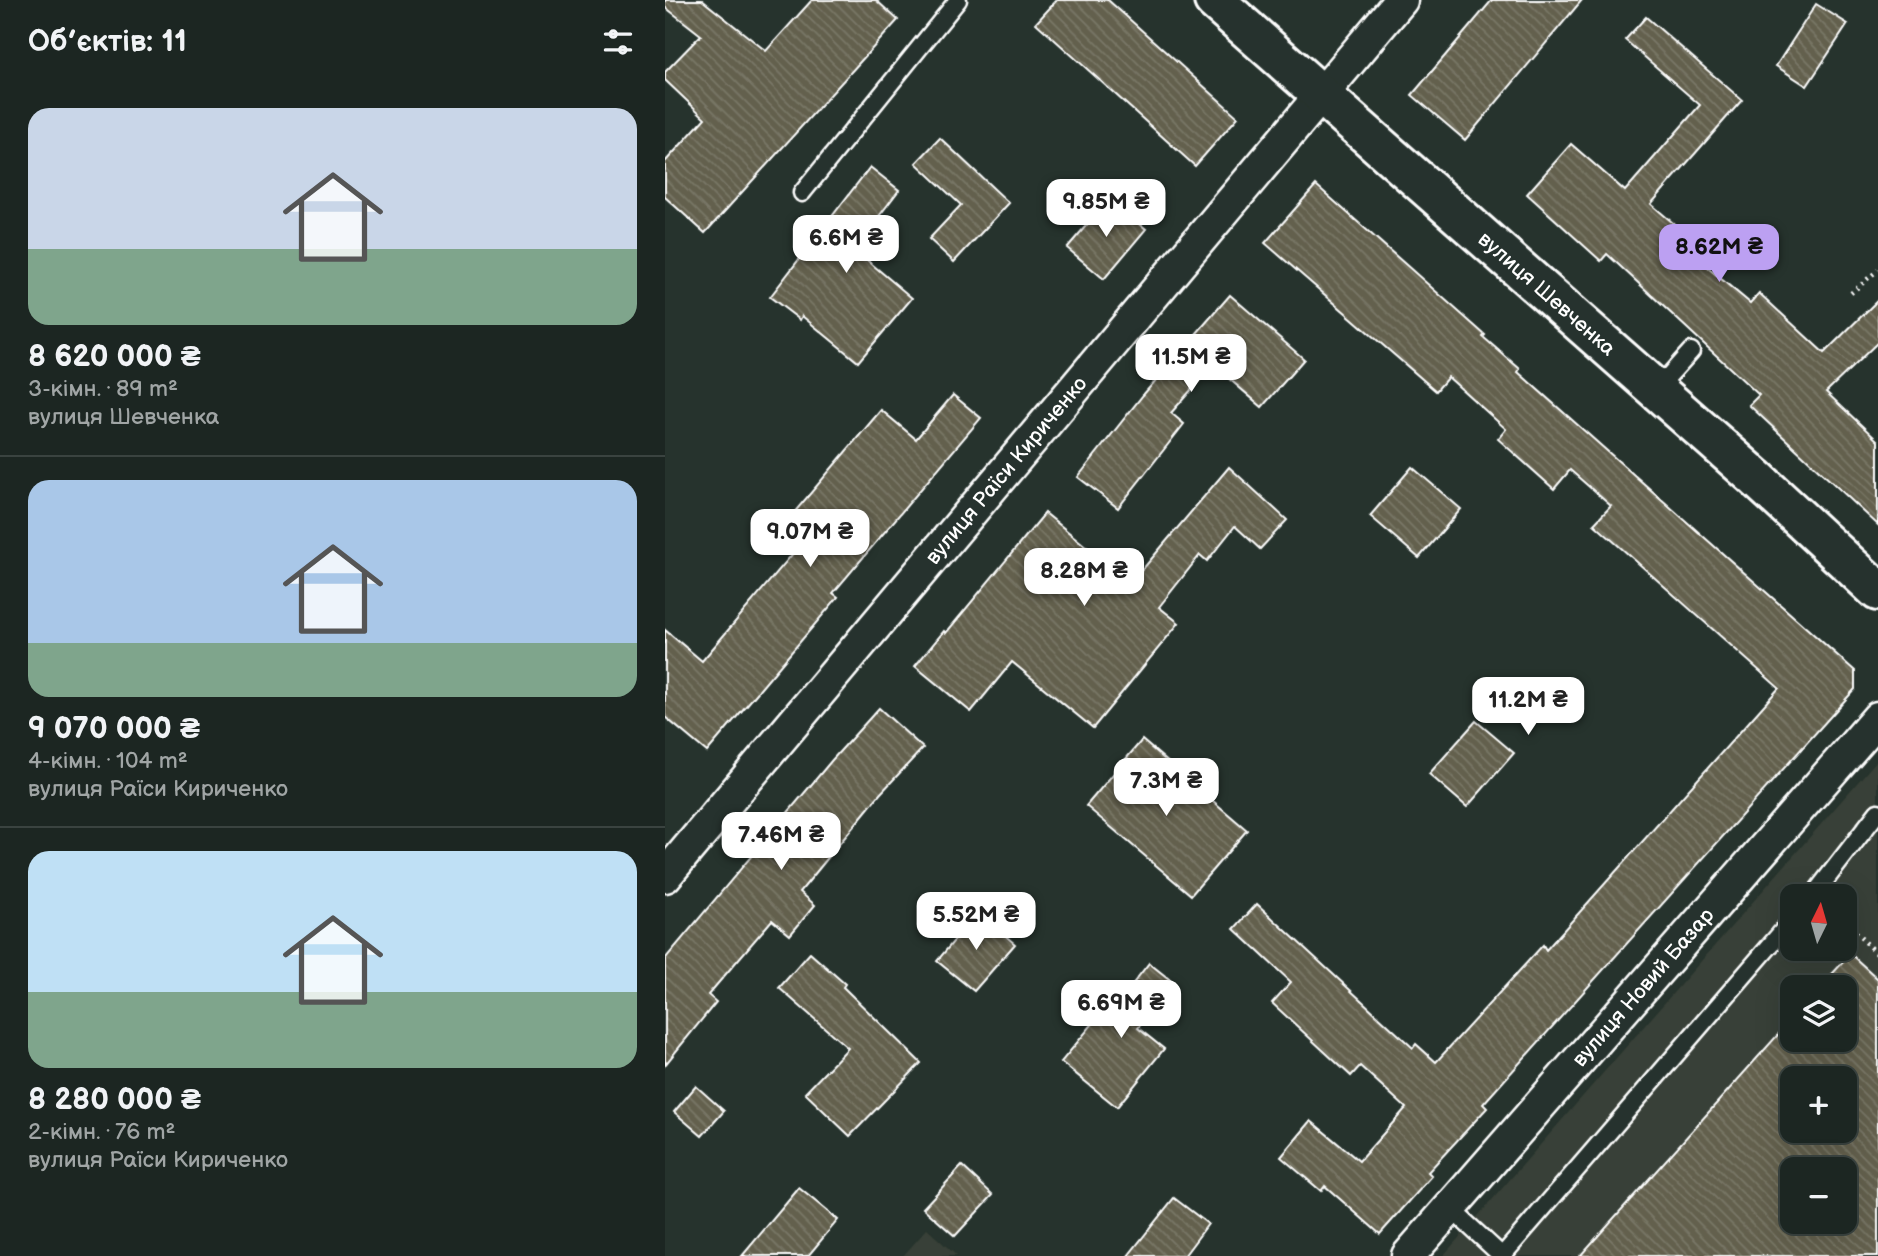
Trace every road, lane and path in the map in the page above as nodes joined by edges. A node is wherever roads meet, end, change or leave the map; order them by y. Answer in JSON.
{"nodes":[{"id":1,"x":958,"y":0,"type":"edge"},
{"id":2,"x":1214,"y":0,"type":"edge"},
{"id":3,"x":1401,"y":0,"type":"edge"},
{"id":4,"x":1321,"y":96,"type":"junction"},
{"id":5,"x":802,"y":193,"type":"dead end"},
{"id":6,"x":1878,"y":270,"type":"edge"},
{"id":7,"x":1851,"y":293,"type":"dead end"},
{"id":8,"x":1691,"y":351,"type":"dead end"},
{"id":9,"x":1656,"y":390,"type":"junction"},
{"id":10,"x":1878,"y":591,"type":"edge"},
{"id":11,"x":1878,"y":718,"type":"edge"},
{"id":12,"x":1878,"y":811,"type":"edge"},
{"id":13,"x":665,"y":876,"type":"edge"},
{"id":14,"x":1821,"y":884,"type":"edge"},
{"id":15,"x":1780,"y":934,"type":"edge"},
{"id":16,"x":1857,"y":934,"type":"edge"},
{"id":17,"x":1878,"y":954,"type":"edge"},
{"id":18,"x":1450,"y":1208,"type":"junction"},
{"id":19,"x":1408,"y":1256,"type":"edge"},
{"id":20,"x":1502,"y":1256,"type":"edge"}],
"edges":[{"from":1,"to":5,"type":"lane"},
{"from":2,"to":4,"type":"street","name":"вулиця Шевченка"},
{"from":3,"to":4,"type":"street","name":"вулиця Раїси Кириченко"},
{"from":4,"to":9,"type":"street","name":"вулиця Шевченка"},
{"from":4,"to":13,"type":"street","name":"вулиця Раїси Кириченко"},
{"from":6,"to":7,"type":"path"},
{"from":8,"to":9,"type":"lane"},
{"from":9,"to":10,"type":"street","name":"вулиця Шевченка"},
{"from":11,"to":18,"type":"street","name":"вулиця Новий Базар"},
{"from":12,"to":14,"type":"lane"},
{"from":15,"to":20,"type":"lane"},
{"from":16,"to":17,"type":"path"},
{"from":18,"to":19,"type":"street","name":"вулиця Новий Базар"},
{"from":18,"to":20,"type":"lane"}]}
